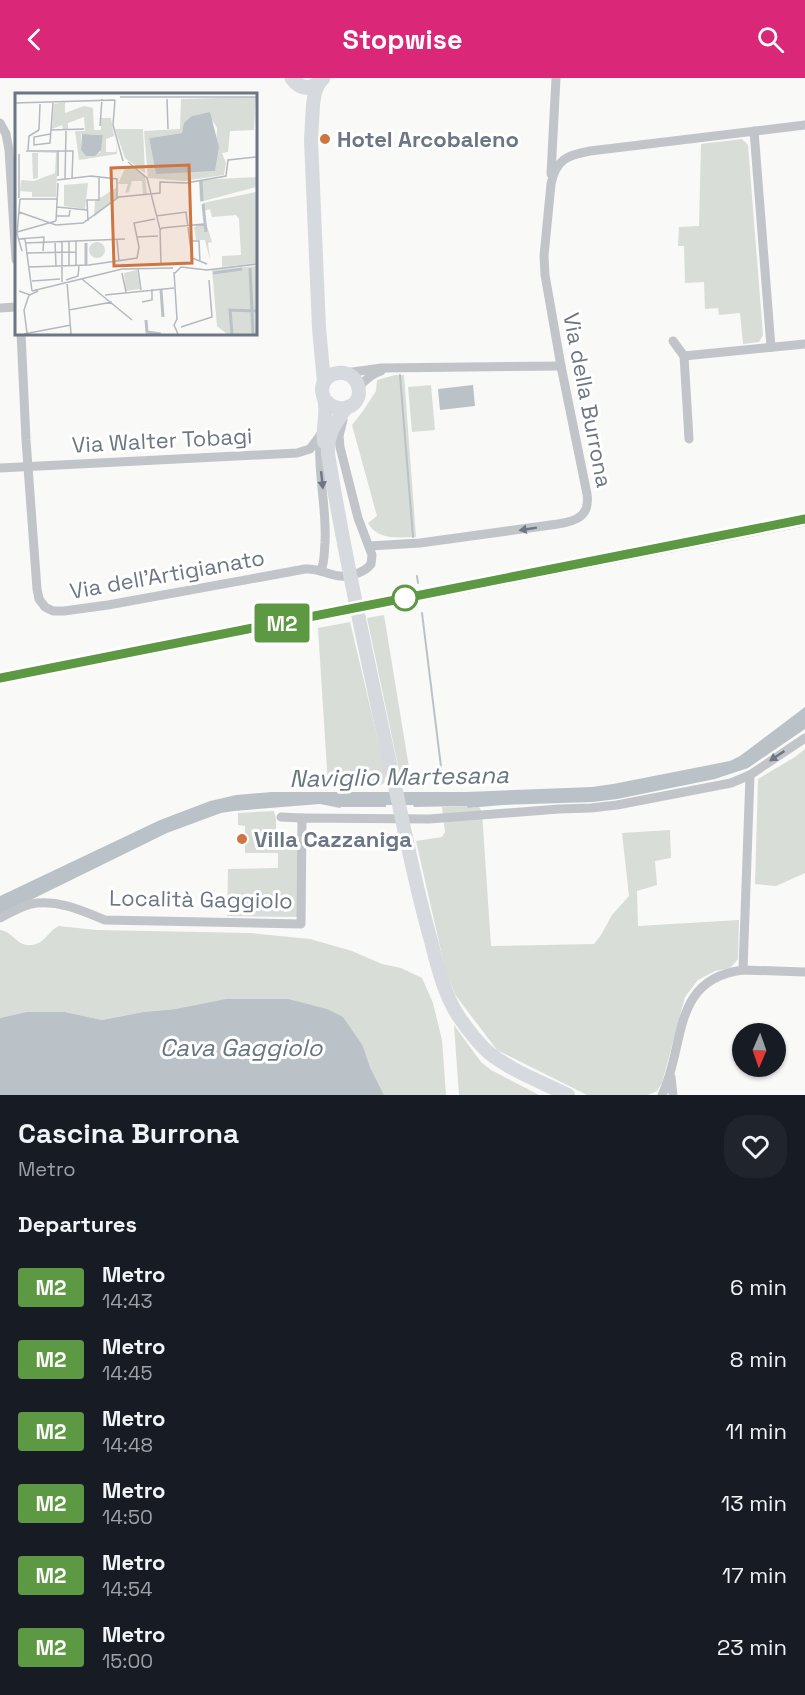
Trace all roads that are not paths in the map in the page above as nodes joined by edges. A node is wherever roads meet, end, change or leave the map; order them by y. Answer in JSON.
{"nodes":[{"id":1,"x":556,"y":78,"type":"edge"},
{"id":2,"x":322,"y":79,"type":"edge"},
{"id":3,"x":295,"y":82,"type":"edge"},
{"id":4,"x":0,"y":123,"type":"edge"},
{"id":5,"x":805,"y":125,"type":"edge"},
{"id":6,"x":311,"y":129,"type":"junction"},
{"id":7,"x":754,"y":131,"type":"junction"},
{"id":8,"x":553,"y":142,"type":"junction"},
{"id":9,"x":571,"y":155,"type":"junction"},
{"id":10,"x":551,"y":184,"type":"junction"},
{"id":11,"x":15,"y":244,"type":"edge"},
{"id":12,"x":15,"y":307,"type":"edge"},
{"id":13,"x":0,"y":308,"type":"edge"},
{"id":14,"x":21,"y":334,"type":"edge"},
{"id":15,"x":674,"y":341,"type":"dead end"},
{"id":16,"x":805,"y":344,"type":"edge"},
{"id":17,"x":771,"y":347,"type":"junction"},
{"id":18,"x":321,"y":348,"type":"junction"},
{"id":19,"x":684,"y":356,"type":"junction"},
{"id":20,"x":561,"y":366,"type":"junction"},
{"id":21,"x":392,"y":368,"type":"junction"},
{"id":22,"x":344,"y":373,"type":"junction"},
{"id":23,"x":324,"y":382,"type":"junction"},
{"id":24,"x":358,"y":387,"type":"junction"},
{"id":25,"x":325,"y":400,"type":"junction"},
{"id":26,"x":349,"y":407,"type":"junction"},
{"id":27,"x":324,"y":423,"type":"junction"},
{"id":28,"x":320,"y":437,"type":"junction"},
{"id":29,"x":689,"y":438,"type":"dead end"},
{"id":30,"x":328,"y":454,"type":"junction"},
{"id":31,"x":27,"y":466,"type":"junction"},
{"id":32,"x":0,"y":468,"type":"edge"},
{"id":33,"x":369,"y":546,"type":"junction"},
{"id":34,"x":321,"y":570,"type":"junction"},
{"id":35,"x":805,"y":738,"type":"edge"},
{"id":36,"x":750,"y":775,"type":"junction"},
{"id":37,"x":281,"y":817,"type":"dead end"},
{"id":38,"x":303,"y":818,"type":"junction"},
{"id":39,"x":0,"y":918,"type":"edge"},
{"id":40,"x":743,"y":970,"type":"junction"},
{"id":41,"x":805,"y":972,"type":"edge"},
{"id":42,"x":671,"y":1073,"type":"junction"},
{"id":43,"x":568,"y":1095,"type":"edge"},
{"id":44,"x":662,"y":1095,"type":"edge"},
{"id":45,"x":673,"y":1095,"type":"edge"}],
"edges":[{"from":1,"to":8,"type":"street","name":"Via della Burrona"},
{"from":2,"to":3,"type":"main road"},
{"from":2,"to":6,"type":"street"},
{"from":3,"to":6,"type":"street"},
{"from":4,"to":11,"type":"street"},
{"from":5,"to":7,"type":"street"},
{"from":6,"to":18,"type":"street"},
{"from":7,"to":9,"type":"street"},
{"from":7,"to":17,"type":"street"},
{"from":8,"to":9,"type":"street"},
{"from":8,"to":10,"type":"street","name":"Via della Burrona"},
{"from":9,"to":10,"type":"street","name":"Via della Burrona"},
{"from":10,"to":20,"type":"street","name":"Via della Burrona"},
{"from":12,"to":13,"type":"street"},
{"from":14,"to":31,"type":"street","name":"Via dell'Artigianato"},
{"from":15,"to":19,"type":"street"},
{"from":16,"to":17,"type":"street"},
{"from":17,"to":19,"type":"street"},
{"from":18,"to":22,"type":"street"},
{"from":18,"to":23,"type":"street"},
{"from":19,"to":29,"type":"street"},
{"from":20,"to":21,"type":"street"},
{"from":20,"to":33,"type":"street","name":"Via della Burrona","one_way":true},
{"from":21,"to":22,"type":"street"},
{"from":21,"to":24,"type":"street"},
{"from":22,"to":23,"type":"street"},
{"from":22,"to":24,"type":"street"},
{"from":23,"to":25,"type":"street"},
{"from":24,"to":26,"type":"street"},
{"from":25,"to":26,"type":"street"},
{"from":25,"to":27,"type":"street"},
{"from":26,"to":30,"type":"street"},
{"from":26,"to":33,"type":"street"},
{"from":27,"to":28,"type":"street"},
{"from":27,"to":30,"type":"street"},
{"from":28,"to":31,"type":"street","name":"Via Walter Tobagi"},
{"from":28,"to":34,"type":"street","one_way":true},
{"from":30,"to":43,"type":"street"},
{"from":31,"to":32,"type":"street","name":"Via Walter Tobagi"},
{"from":31,"to":34,"type":"street","name":"Via dell'Artigianato"},
{"from":33,"to":34,"type":"street","name":"Via dell'Artigianato"},
{"from":35,"to":36,"type":"street","one_way":true},
{"from":36,"to":38,"type":"street"},
{"from":36,"to":40,"type":"street"},
{"from":37,"to":38,"type":"street"},
{"from":38,"to":39,"type":"street","name":"Località Gaggiolo"},
{"from":40,"to":41,"type":"street"},
{"from":40,"to":42,"type":"street"},
{"from":42,"to":44,"type":"street"},
{"from":42,"to":45,"type":"street"}]}
